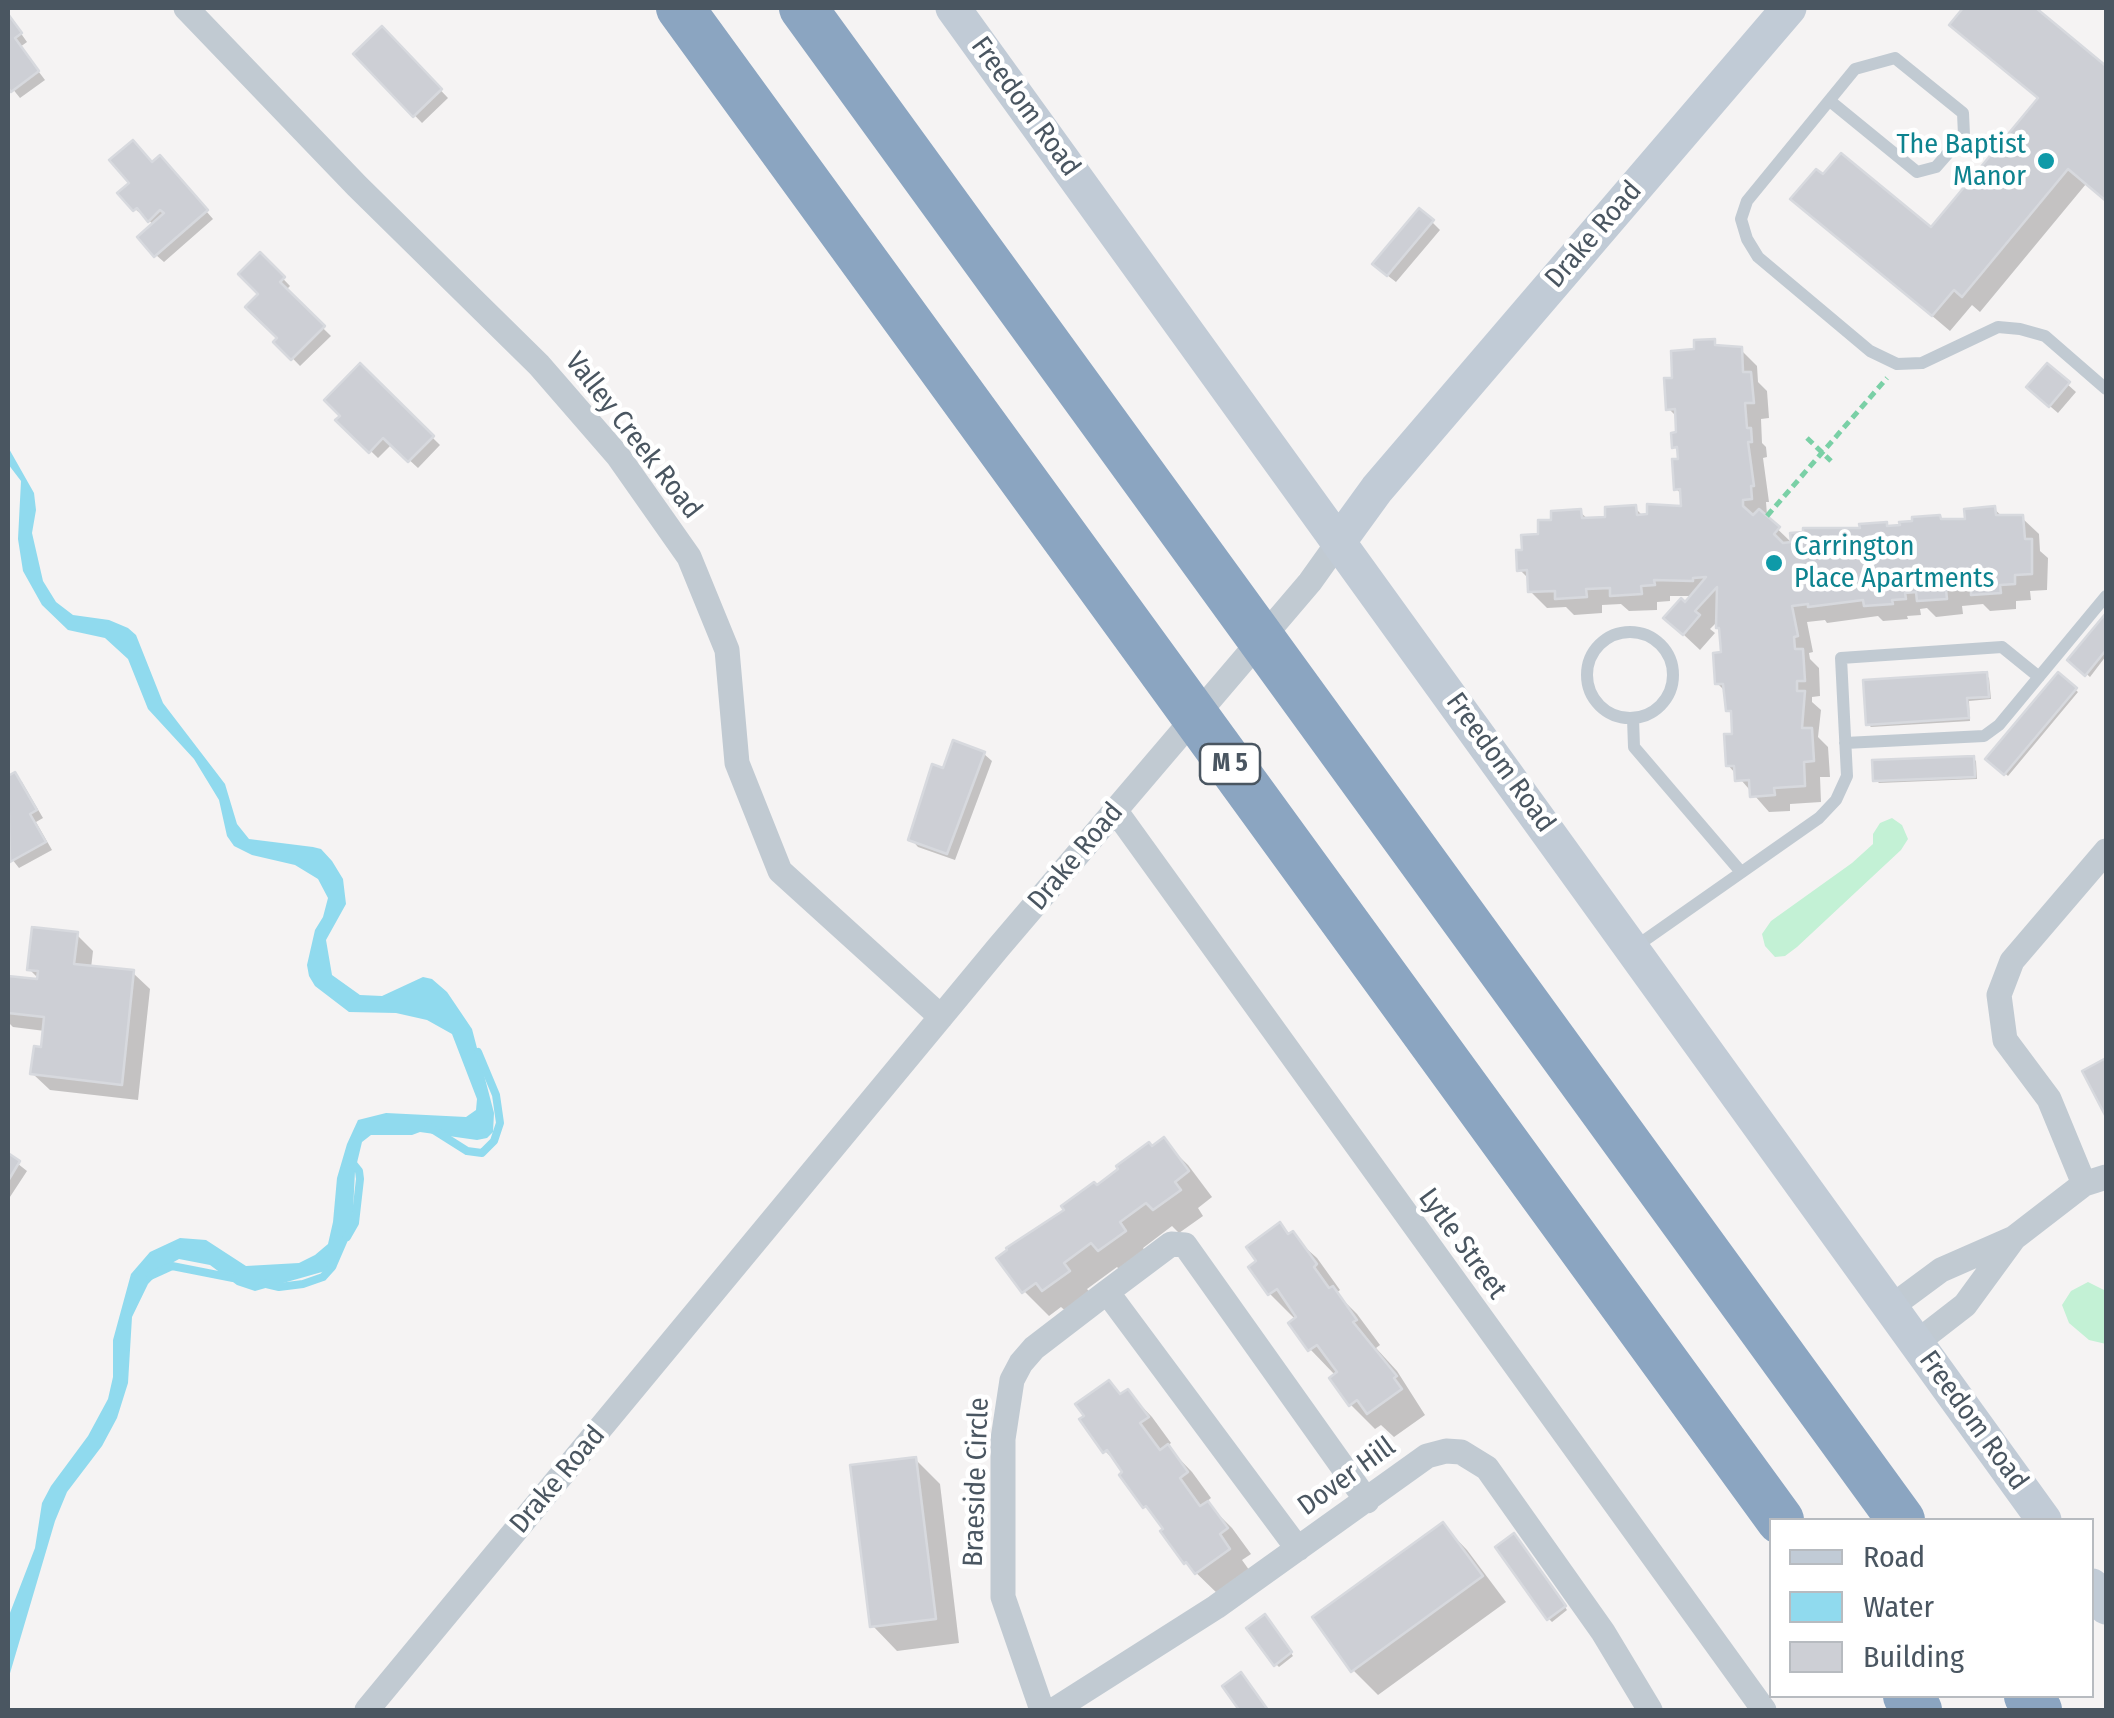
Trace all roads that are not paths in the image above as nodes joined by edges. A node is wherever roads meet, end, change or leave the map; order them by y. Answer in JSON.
{"nodes":[{"id":1,"x":186,"y":8,"type":"edge"},
{"id":2,"x":680,"y":8,"type":"edge"},
{"id":3,"x":804,"y":8,"type":"edge"},
{"id":4,"x":954,"y":8,"type":"edge"},
{"id":5,"x":1789,"y":8,"type":"edge"},
{"id":6,"x":1830,"y":101,"type":"junction"},
{"id":7,"x":2106,"y":389,"type":"edge"},
{"id":8,"x":1340,"y":540,"type":"junction"},
{"id":9,"x":2106,"y":596,"type":"edge"},
{"id":10,"x":2039,"y":677,"type":"junction"},
{"id":11,"x":1634,"y":718,"type":"junction"},
{"id":12,"x":1845,"y":743,"type":"junction"},
{"id":13,"x":1115,"y":810,"type":"junction"},
{"id":14,"x":2106,"y":851,"type":"edge"},
{"id":15,"x":1741,"y":872,"type":"junction"},
{"id":16,"x":1634,"y":948,"type":"junction"},
{"id":17,"x":941,"y":1017,"type":"junction"},
{"id":18,"x":2095,"y":1180,"type":"edge"},
{"id":19,"x":2014,"y":1238,"type":"junction"},
{"id":20,"x":1106,"y":1292,"type":"junction"},
{"id":21,"x":1891,"y":1307,"type":"junction"},
{"id":22,"x":1916,"y":1343,"type":"junction"},
{"id":23,"x":1367,"y":1500,"type":"junction"},
{"id":24,"x":1779,"y":1518,"type":"edge"},
{"id":25,"x":1900,"y":1518,"type":"edge"},
{"id":26,"x":2043,"y":1518,"type":"edge"},
{"id":27,"x":1298,"y":1550,"type":"junction"},
{"id":28,"x":367,"y":1710,"type":"edge"},
{"id":29,"x":1042,"y":1710,"type":"edge"},
{"id":30,"x":1054,"y":1710,"type":"edge"},
{"id":31,"x":1650,"y":1710,"type":"edge"},
{"id":32,"x":1764,"y":1710,"type":"edge"}],
"edges":[{"from":1,"to":17,"type":"street","name":"Valley Creek Road"},
{"from":2,"to":24,"type":"highway","number":"M 5"},
{"from":3,"to":25,"type":"highway"},
{"from":4,"to":8,"type":"street","name":"Freedom Road"},
{"from":5,"to":8,"type":"street","name":"Drake Road"},
{"from":6,"to":6,"type":"lane"},
{"from":6,"to":7,"type":"lane"},
{"from":8,"to":13,"type":"street","name":"Drake Road"},
{"from":8,"to":16,"type":"street","name":"Freedom Road"},
{"from":9,"to":10,"type":"lane"},
{"from":10,"to":12,"type":"lane"},
{"from":10,"to":12,"type":"lane"},
{"from":11,"to":11,"type":"lane"},
{"from":11,"to":15,"type":"lane"},
{"from":12,"to":15,"type":"lane"},
{"from":13,"to":17,"type":"street","name":"Drake Road"},
{"from":13,"to":32,"type":"street","name":"Lytle Street"},
{"from":14,"to":18,"type":"street"},
{"from":15,"to":16,"type":"lane"},
{"from":16,"to":21,"type":"street","name":"Freedom Road"},
{"from":17,"to":28,"type":"street","name":"Drake Road"},
{"from":18,"to":19,"type":"street"},
{"from":19,"to":21,"type":"street"},
{"from":19,"to":22,"type":"street"},
{"from":20,"to":23,"type":"street","name":"Braeside Circle"},
{"from":20,"to":27,"type":"street"},
{"from":20,"to":29,"type":"street","name":"Braeside Circle"},
{"from":21,"to":22,"type":"street","name":"Freedom Road"},
{"from":22,"to":26,"type":"street","name":"Freedom Road"},
{"from":23,"to":27,"type":"street","name":"Dover Hill"},
{"from":23,"to":31,"type":"street","name":"Dover Hill"},
{"from":27,"to":30,"type":"street","name":"Dover Hill"}]}
